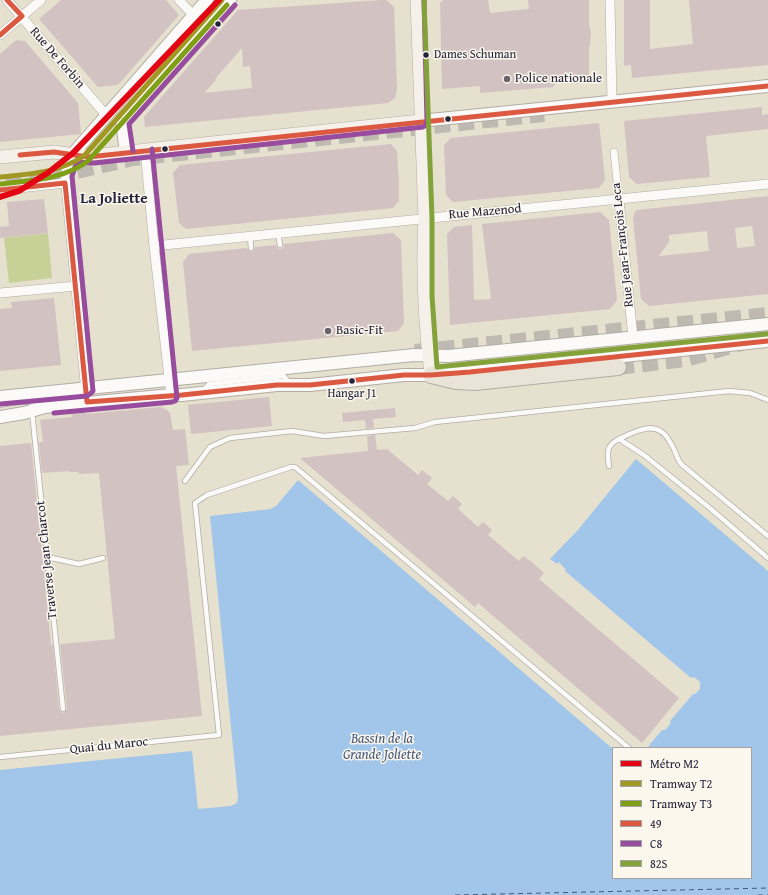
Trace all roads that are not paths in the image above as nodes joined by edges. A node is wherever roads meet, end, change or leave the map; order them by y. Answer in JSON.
{"nodes":[{"id":1,"x":7,"y":0,"type":"edge"},
{"id":2,"x":41,"y":0,"type":"edge"},
{"id":3,"x":179,"y":0,"type":"edge"},
{"id":4,"x":207,"y":0,"type":"edge"},
{"id":5,"x":230,"y":0,"type":"edge"},
{"id":6,"x":236,"y":0,"type":"edge"},
{"id":7,"x":417,"y":0,"type":"edge"},
{"id":8,"x":610,"y":0,"type":"edge"},
{"id":9,"x":22,"y":16,"type":"junction"},
{"id":10,"x":194,"y":16,"type":"junction"},
{"id":11,"x":0,"y":35,"type":"edge"},
{"id":12,"x":768,"y":86,"type":"edge"},
{"id":13,"x":612,"y":102,"type":"junction"},
{"id":14,"x":107,"y":116,"type":"junction"},
{"id":15,"x":420,"y":121,"type":"junction"},
{"id":16,"x":145,"y":150,"type":"junction"},
{"id":17,"x":126,"y":152,"type":"junction"},
{"id":18,"x":614,"y":152,"type":"dead end"},
{"id":19,"x":72,"y":155,"type":"junction"},
{"id":20,"x":0,"y":157,"type":"edge"},
{"id":21,"x":65,"y":183,"type":"junction"},
{"id":22,"x":768,"y":184,"type":"edge"},
{"id":23,"x":0,"y":190,"type":"edge"},
{"id":24,"x":619,"y":200,"type":"junction"},
{"id":25,"x":425,"y":218,"type":"junction"},
{"id":26,"x":278,"y":233,"type":"junction"},
{"id":27,"x":250,"y":236,"type":"junction"},
{"id":28,"x":280,"y":245,"type":"dead end"},
{"id":29,"x":154,"y":246,"type":"junction"},
{"id":30,"x":251,"y":248,"type":"dead end"},
{"id":31,"x":76,"y":286,"type":"junction"},
{"id":32,"x":0,"y":293,"type":"edge"},
{"id":33,"x":768,"y":324,"type":"edge"},
{"id":34,"x":633,"y":337,"type":"junction"},
{"id":35,"x":768,"y":341,"type":"edge"},
{"id":36,"x":429,"y":355,"type":"junction"},
{"id":37,"x":618,"y":367,"type":"tunnel mouth"},
{"id":38,"x":431,"y":375,"type":"junction"},
{"id":39,"x":169,"y":380,"type":"junction"},
{"id":40,"x":86,"y":389,"type":"junction"},
{"id":41,"x":170,"y":395,"type":"junction"},
{"id":42,"x":0,"y":397,"type":"edge"},
{"id":43,"x":768,"y":400,"type":"edge"},
{"id":44,"x":87,"y":402,"type":"junction"},
{"id":45,"x":0,"y":405,"type":"edge"},
{"id":46,"x":45,"y":407,"type":"junction"},
{"id":47,"x":32,"y":411,"type":"junction"},
{"id":48,"x":0,"y":417,"type":"edge"},
{"id":49,"x":619,"y":438,"type":"junction"},
{"id":50,"x":609,"y":466,"type":"dead end"},
{"id":51,"x":185,"y":481,"type":"dead end"},
{"id":52,"x":768,"y":536,"type":"edge"},
{"id":53,"x":47,"y":557,"type":"junction"},
{"id":54,"x":103,"y":558,"type":"dead end"},
{"id":55,"x":768,"y":558,"type":"edge"},
{"id":56,"x":63,"y":708,"type":"dead end"},
{"id":57,"x":628,"y":747,"type":"edge"},
{"id":58,"x":0,"y":757,"type":"edge"}],
"edges":[{"from":1,"to":9,"type":"street","name":"Rue De Forbin"},
{"from":2,"to":9,"type":"street"},
{"from":3,"to":10,"type":"street"},
{"from":4,"to":10,"type":"street"},
{"from":5,"to":6,"type":"street"},
{"from":5,"to":17,"type":"street"},
{"from":7,"to":15,"type":"main road"},
{"from":8,"to":13,"type":"street"},
{"from":9,"to":11,"type":"street"},
{"from":9,"to":14,"type":"street","name":"Rue De Forbin"},
{"from":10,"to":14,"type":"street"},
{"from":12,"to":13,"type":"street"},
{"from":13,"to":15,"type":"street"},
{"from":14,"to":19,"type":"street"},
{"from":15,"to":16,"type":"main road"},
{"from":15,"to":25,"type":"main road"},
{"from":16,"to":17,"type":"main road"},
{"from":16,"to":29,"type":"street"},
{"from":17,"to":19,"type":"main road"},
{"from":18,"to":24,"type":"street","name":"Rue Jean-François Leca"},
{"from":19,"to":20,"type":"main road"},
{"from":19,"to":21,"type":"street"},
{"from":21,"to":23,"type":"street"},
{"from":21,"to":31,"type":"street"},
{"from":22,"to":24,"type":"street","name":"Rue Mazenod"},
{"from":24,"to":25,"type":"street","name":"Rue Mazenod"},
{"from":24,"to":34,"type":"street","name":"Rue Jean-François Leca"},
{"from":25,"to":26,"type":"street","name":"Rue Mazenod"},
{"from":25,"to":36,"type":"main road"},
{"from":26,"to":27,"type":"street","name":"Rue Mazenod"},
{"from":26,"to":28,"type":"lane"},
{"from":27,"to":29,"type":"street","name":"Rue Mazenod"},
{"from":27,"to":30,"type":"lane"},
{"from":29,"to":39,"type":"street"},
{"from":31,"to":32,"type":"street"},
{"from":31,"to":40,"type":"street"},
{"from":33,"to":34,"type":"street"},
{"from":34,"to":36,"type":"street"},
{"from":35,"to":38,"type":"street"},
{"from":36,"to":38,"type":"main road"},
{"from":36,"to":39,"type":"street"},
{"from":37,"to":38,"type":"highway"},
{"from":38,"to":41,"type":"street"},
{"from":39,"to":40,"type":"street"},
{"from":39,"to":41,"type":"street"},
{"from":40,"to":42,"type":"street"},
{"from":40,"to":44,"type":"street"},
{"from":41,"to":44,"type":"street"},
{"from":43,"to":51,"type":"lane"},
{"from":44,"to":46,"type":"street"},
{"from":45,"to":46,"type":"lane"},
{"from":46,"to":47,"type":"street"},
{"from":47,"to":48,"type":"street"},
{"from":47,"to":53,"type":"lane","name":"Traverse Jean Charcot"},
{"from":49,"to":50,"type":"lane"},
{"from":49,"to":52,"type":"lane"},
{"from":49,"to":55,"type":"lane"},
{"from":53,"to":54,"type":"lane"},
{"from":53,"to":56,"type":"lane","name":"Traverse Jean Charcot"},
{"from":57,"to":58,"type":"lane","name":"Quai du Maroc"}]}
